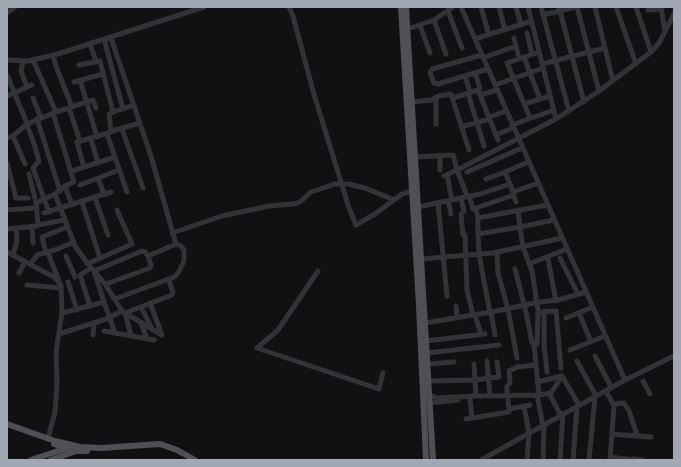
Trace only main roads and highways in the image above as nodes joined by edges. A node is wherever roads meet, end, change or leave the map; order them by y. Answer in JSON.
{"nodes":[{"id":1,"x":401,"y":7,"type":"edge"},
{"id":2,"x":406,"y":7,"type":"edge"},
{"id":3,"x":7,"y":424,"type":"edge"},
{"id":4,"x":7,"y":427,"type":"edge"},
{"id":5,"x":49,"y":441,"type":"junction"},
{"id":6,"x":69,"y":447,"type":"junction"},
{"id":7,"x":77,"y":449,"type":"junction"},
{"id":8,"x":51,"y":457,"type":"edge"},
{"id":9,"x":31,"y":460,"type":"edge"},
{"id":10,"x":189,"y":460,"type":"edge"},
{"id":11,"x":195,"y":460,"type":"edge"},
{"id":12,"x":426,"y":460,"type":"edge"},
{"id":13,"x":433,"y":460,"type":"edge"}],
"edges":[{"from":1,"to":12,"type":"main road"},
{"from":2,"to":13,"type":"main road"},
{"from":3,"to":5,"type":"main road"},
{"from":4,"to":5,"type":"main road"},
{"from":5,"to":6,"type":"main road"},
{"from":5,"to":8,"type":"main road"},
{"from":6,"to":7,"type":"main road"},
{"from":6,"to":8,"type":"main road"},
{"from":7,"to":8,"type":"main road"},
{"from":7,"to":10,"type":"main road"},
{"from":7,"to":11,"type":"main road"},
{"from":8,"to":9,"type":"main road"}]}
